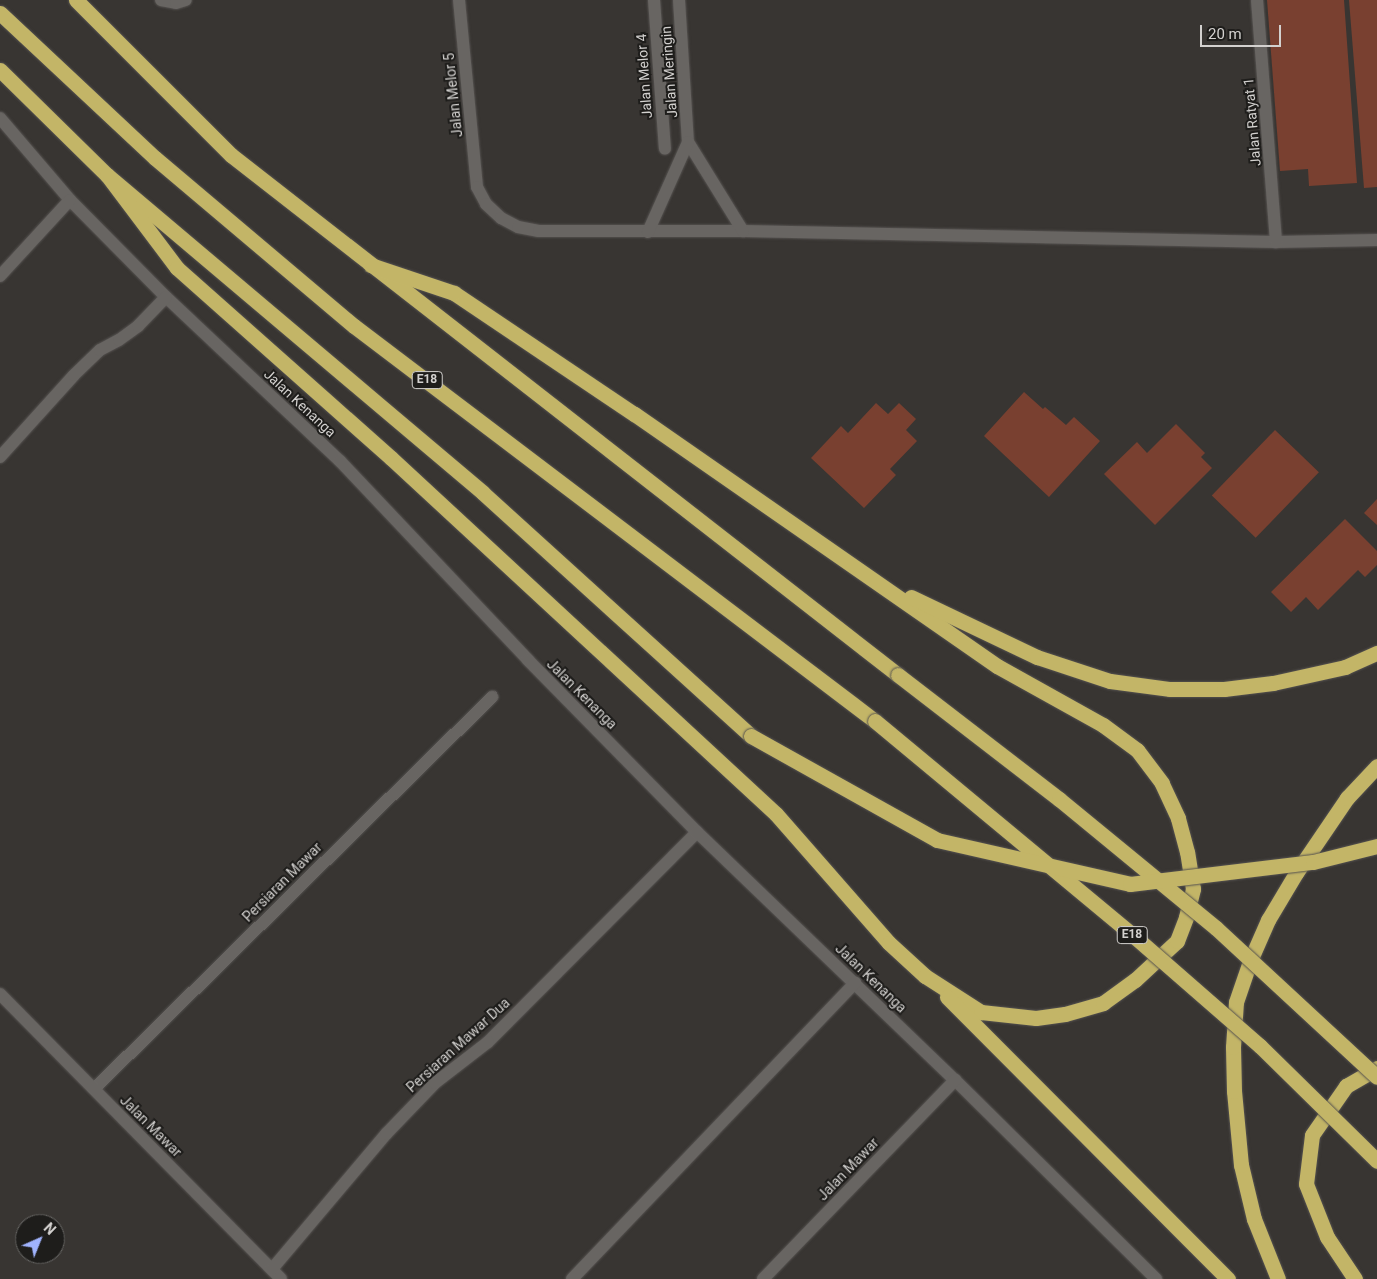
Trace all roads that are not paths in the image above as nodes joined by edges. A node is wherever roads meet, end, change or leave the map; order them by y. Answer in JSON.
{"nodes":[{"id":1,"x":76,"y":0,"type":"edge"},
{"id":2,"x":161,"y":0,"type":"edge"},
{"id":3,"x":186,"y":0,"type":"edge"},
{"id":4,"x":459,"y":0,"type":"edge"},
{"id":5,"x":654,"y":0,"type":"edge"},
{"id":6,"x":679,"y":0,"type":"edge"},
{"id":7,"x":1257,"y":0,"type":"edge"},
{"id":8,"x":0,"y":13,"type":"edge"},
{"id":9,"x":0,"y":70,"type":"edge"},
{"id":10,"x":0,"y":118,"type":"edge"},
{"id":11,"x":688,"y":142,"type":"junction"},
{"id":12,"x":664,"y":149,"type":"dead end"},
{"id":13,"x":107,"y":175,"type":"junction"},
{"id":14,"x":70,"y":200,"type":"junction"},
{"id":15,"x":743,"y":231,"type":"junction"},
{"id":16,"x":648,"y":232,"type":"junction"},
{"id":17,"x":1377,"y":240,"type":"edge"},
{"id":18,"x":1276,"y":242,"type":"junction"},
{"id":19,"x":371,"y":264,"type":"junction"},
{"id":20,"x":0,"y":276,"type":"edge"},
{"id":21,"x":166,"y":297,"type":"junction"},
{"id":22,"x":0,"y":457,"type":"edge"},
{"id":23,"x":880,"y":583,"type":"junction"},
{"id":24,"x":1377,"y":653,"type":"edge"},
{"id":25,"x":492,"y":697,"type":"dead end"},
{"id":26,"x":1377,"y":766,"type":"edge"},
{"id":27,"x":697,"y":832,"type":"junction"},
{"id":28,"x":1377,"y":846,"type":"edge"},
{"id":29,"x":925,"y":976,"type":"junction"},
{"id":30,"x":855,"y":983,"type":"junction"},
{"id":31,"x":0,"y":994,"type":"edge"},
{"id":32,"x":1377,"y":1068,"type":"edge"},
{"id":33,"x":1377,"y":1077,"type":"edge"},
{"id":34,"x":955,"y":1080,"type":"junction"},
{"id":35,"x":94,"y":1089,"type":"junction"},
{"id":36,"x":1377,"y":1161,"type":"edge"},
{"id":37,"x":276,"y":1276,"type":"edge"},
{"id":38,"x":572,"y":1279,"type":"edge"},
{"id":39,"x":763,"y":1279,"type":"edge"},
{"id":40,"x":1156,"y":1279,"type":"edge"},
{"id":41,"x":1228,"y":1279,"type":"edge"},
{"id":42,"x":1278,"y":1279,"type":"edge"},
{"id":43,"x":1355,"y":1279,"type":"edge"}],
"edges":[{"from":1,"to":19,"type":"highway"},
{"from":2,"to":3,"type":"street"},
{"from":4,"to":16,"type":"street","name":"Jalan Melor 5"},
{"from":5,"to":12,"type":"street","name":"Jalan Melor 4"},
{"from":6,"to":11,"type":"street","name":"Jalan Meringin"},
{"from":7,"to":18,"type":"street","name":"Jalan Ratyat 1"},
{"from":8,"to":36,"type":"highway","number":"E18","bridge":true},
{"from":9,"to":13,"type":"highway"},
{"from":10,"to":14,"type":"street","name":"Jalan Kenanga"},
{"from":11,"to":15,"type":"street","name":"Jalan Meringin"},
{"from":11,"to":16,"type":"street","name":"Jalan Meringin"},
{"from":13,"to":28,"type":"highway","bridge":true},
{"from":13,"to":29,"type":"highway"},
{"from":14,"to":20,"type":"street"},
{"from":14,"to":21,"type":"street","name":"Jalan Kenanga"},
{"from":15,"to":16,"type":"street"},
{"from":15,"to":18,"type":"street"},
{"from":17,"to":18,"type":"street"},
{"from":19,"to":23,"type":"highway"},
{"from":19,"to":33,"type":"highway","bridge":true},
{"from":21,"to":22,"type":"street"},
{"from":21,"to":27,"type":"street","name":"Jalan Kenanga"},
{"from":23,"to":24,"type":"highway"},
{"from":23,"to":29,"type":"highway"},
{"from":25,"to":35,"type":"street","name":"Persiaran Mawar"},
{"from":26,"to":42,"type":"highway"},
{"from":27,"to":30,"type":"street","name":"Jalan Kenanga"},
{"from":27,"to":37,"type":"street","name":"Persiaran Mawar Dua"},
{"from":29,"to":41,"type":"highway"},
{"from":30,"to":34,"type":"street","name":"Jalan Kenanga"},
{"from":30,"to":38,"type":"street"},
{"from":31,"to":35,"type":"street","name":"Jalan Mawar"},
{"from":32,"to":43,"type":"highway"},
{"from":34,"to":39,"type":"street","name":"Jalan Mawar"},
{"from":34,"to":40,"type":"street","name":"Jalan Kenanga"},
{"from":35,"to":37,"type":"street","name":"Jalan Mawar"}]}
